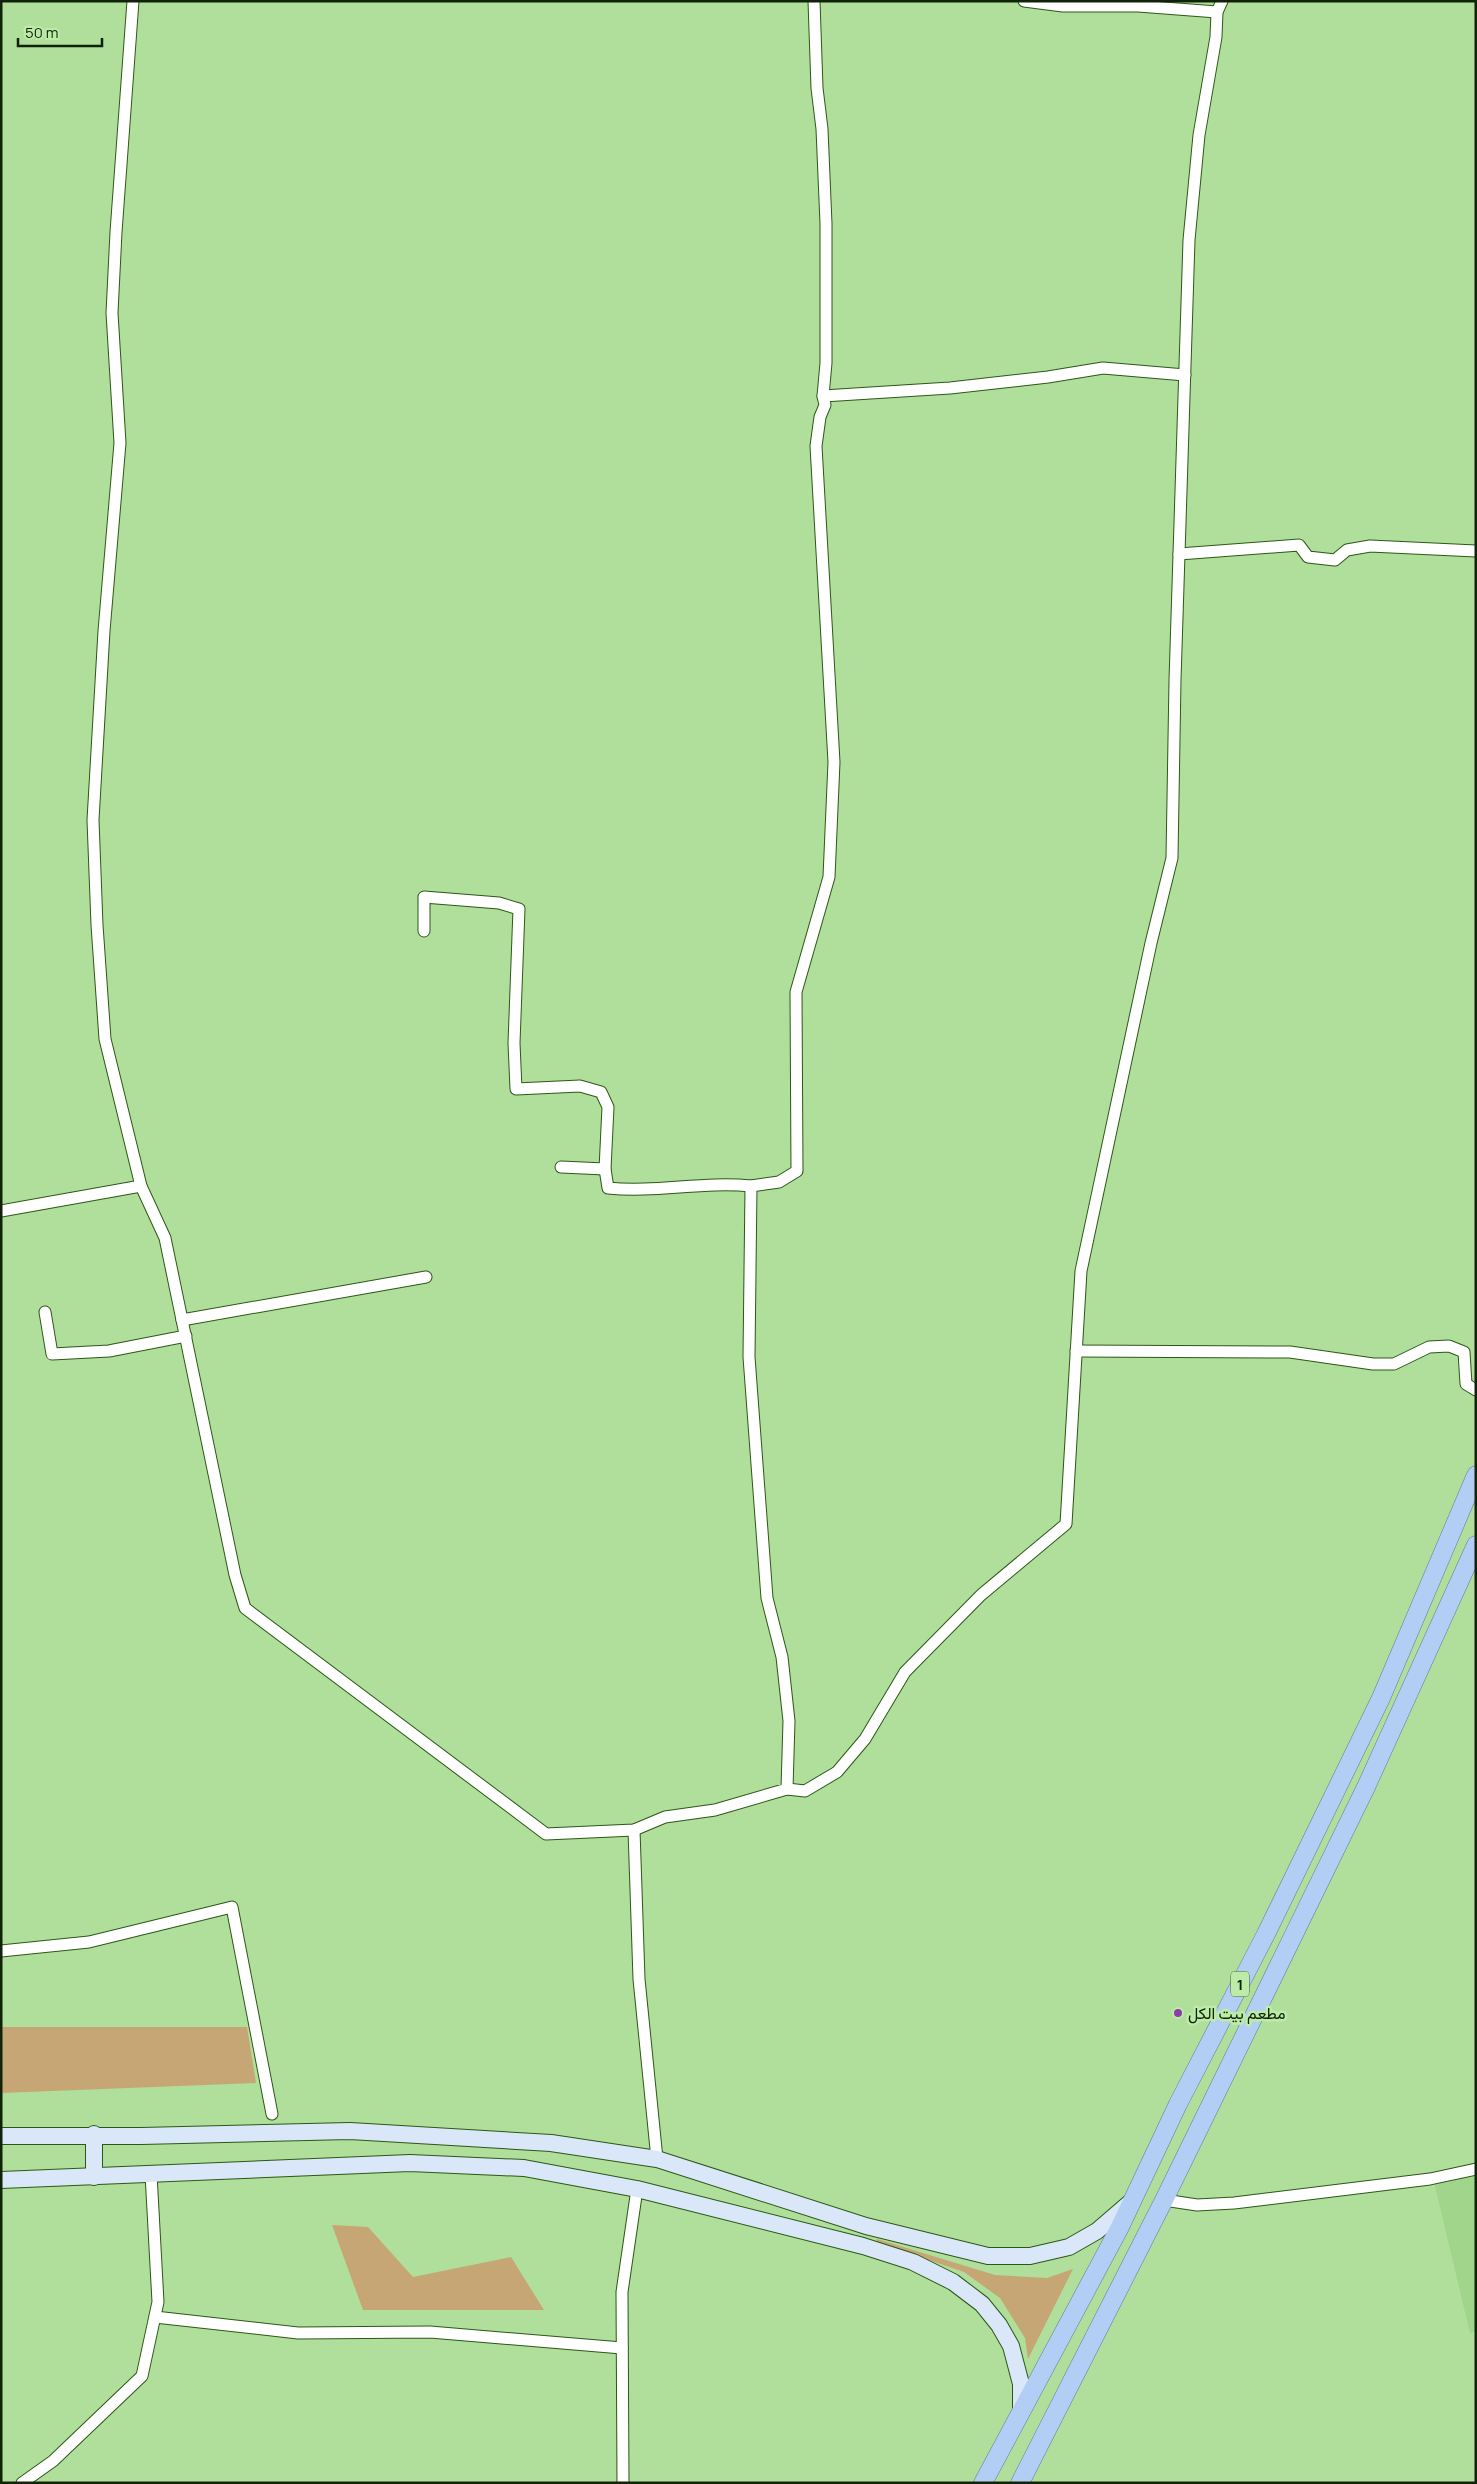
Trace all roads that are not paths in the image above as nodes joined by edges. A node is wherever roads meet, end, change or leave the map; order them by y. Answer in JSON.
{"nodes":[{"id":1,"x":133,"y":1,"type":"edge"},
{"id":2,"x":814,"y":1,"type":"edge"},
{"id":3,"x":1024,"y":1,"type":"edge"},
{"id":4,"x":1222,"y":1,"type":"edge"},
{"id":5,"x":1217,"y":12,"type":"junction"},
{"id":6,"x":1185,"y":375,"type":"junction"},
{"id":7,"x":823,"y":396,"type":"junction"},
{"id":8,"x":1476,"y":551,"type":"edge"},
{"id":9,"x":1179,"y":554,"type":"junction"},
{"id":10,"x":424,"y":930,"type":"dead end"},
{"id":11,"x":561,"y":1167,"type":"dead end"},
{"id":12,"x":605,"y":1169,"type":"junction"},
{"id":13,"x":141,"y":1186,"type":"junction"},
{"id":14,"x":751,"y":1186,"type":"junction"},
{"id":15,"x":1,"y":1211,"type":"edge"},
{"id":16,"x":426,"y":1277,"type":"dead end"},
{"id":17,"x":45,"y":1312,"type":"dead end"},
{"id":18,"x":182,"y":1320,"type":"junction"},
{"id":19,"x":186,"y":1336,"type":"junction"},
{"id":20,"x":1076,"y":1351,"type":"junction"},
{"id":21,"x":1476,"y":1390,"type":"edge"},
{"id":22,"x":1476,"y":1475,"type":"edge"},
{"id":23,"x":1476,"y":1545,"type":"edge"},
{"id":24,"x":787,"y":1788,"type":"junction"},
{"id":25,"x":634,"y":1830,"type":"junction"},
{"id":26,"x":1266,"y":1934,"type":"junction"},
{"id":27,"x":1288,"y":1948,"type":"junction"},
{"id":28,"x":1,"y":1951,"type":"edge"},
{"id":29,"x":272,"y":2114,"type":"dead end"},
{"id":30,"x":94,"y":2134,"type":"junction"},
{"id":31,"x":1,"y":2136,"type":"edge"},
{"id":32,"x":657,"y":2159,"type":"junction"},
{"id":33,"x":1476,"y":2169,"type":"edge"},
{"id":34,"x":151,"y":2174,"type":"junction"},
{"id":35,"x":94,"y":2177,"type":"junction"},
{"id":36,"x":1,"y":2180,"type":"edge"},
{"id":37,"x":637,"y":2189,"type":"junction"},
{"id":38,"x":1133,"y":2200,"type":"junction"},
{"id":39,"x":1164,"y":2200,"type":"junction"},
{"id":40,"x":866,"y":2226,"type":"junction"},
{"id":41,"x":863,"y":2246,"type":"junction"},
{"id":42,"x":155,"y":2317,"type":"junction"},
{"id":43,"x":622,"y":2348,"type":"junction"},
{"id":44,"x":1021,"y":2411,"type":"junction"},
{"id":45,"x":22,"y":2483,"type":"edge"},
{"id":46,"x":623,"y":2483,"type":"edge"},
{"id":47,"x":983,"y":2483,"type":"edge"},
{"id":48,"x":1020,"y":2483,"type":"edge"}],
"edges":[{"from":1,"to":13,"type":"street"},
{"from":2,"to":7,"type":"street"},
{"from":3,"to":5,"type":"street"},
{"from":4,"to":5,"type":"street"},
{"from":5,"to":6,"type":"street"},
{"from":6,"to":7,"type":"street"},
{"from":6,"to":9,"type":"street"},
{"from":7,"to":14,"type":"street"},
{"from":8,"to":9,"type":"street"},
{"from":9,"to":20,"type":"street"},
{"from":10,"to":12,"type":"street"},
{"from":11,"to":12,"type":"street"},
{"from":12,"to":14,"type":"street"},
{"from":13,"to":15,"type":"street"},
{"from":13,"to":18,"type":"street"},
{"from":14,"to":24,"type":"street"},
{"from":16,"to":18,"type":"street"},
{"from":17,"to":19,"type":"street"},
{"from":18,"to":19,"type":"street"},
{"from":19,"to":25,"type":"street"},
{"from":20,"to":21,"type":"street"},
{"from":20,"to":24,"type":"street"},
{"from":22,"to":26,"type":"main road","number":"1"},
{"from":23,"to":27,"type":"main road","number":"1"},
{"from":24,"to":25,"type":"street"},
{"from":25,"to":32,"type":"street"},
{"from":26,"to":27,"type":"main road"},
{"from":26,"to":38,"type":"main road","number":"1"},
{"from":27,"to":39,"type":"main road","number":"1"},
{"from":28,"to":29,"type":"street"},
{"from":30,"to":31,"type":"main road"},
{"from":30,"to":32,"type":"main road"},
{"from":30,"to":35,"type":"main road"},
{"from":32,"to":40,"type":"main road"},
{"from":33,"to":39,"type":"street"},
{"from":34,"to":35,"type":"main road"},
{"from":34,"to":37,"type":"main road"},
{"from":34,"to":42,"type":"street"},
{"from":35,"to":36,"type":"main road"},
{"from":37,"to":41,"type":"main road"},
{"from":37,"to":43,"type":"street"},
{"from":38,"to":40,"type":"main road"},
{"from":38,"to":44,"type":"main road","number":"1"},
{"from":39,"to":48,"type":"main road","number":"1"},
{"from":40,"to":41,"type":"main road"},
{"from":41,"to":44,"type":"main road"},
{"from":42,"to":43,"type":"street"},
{"from":42,"to":45,"type":"street"},
{"from":43,"to":46,"type":"street"},
{"from":44,"to":47,"type":"main road","number":"1"}]}
